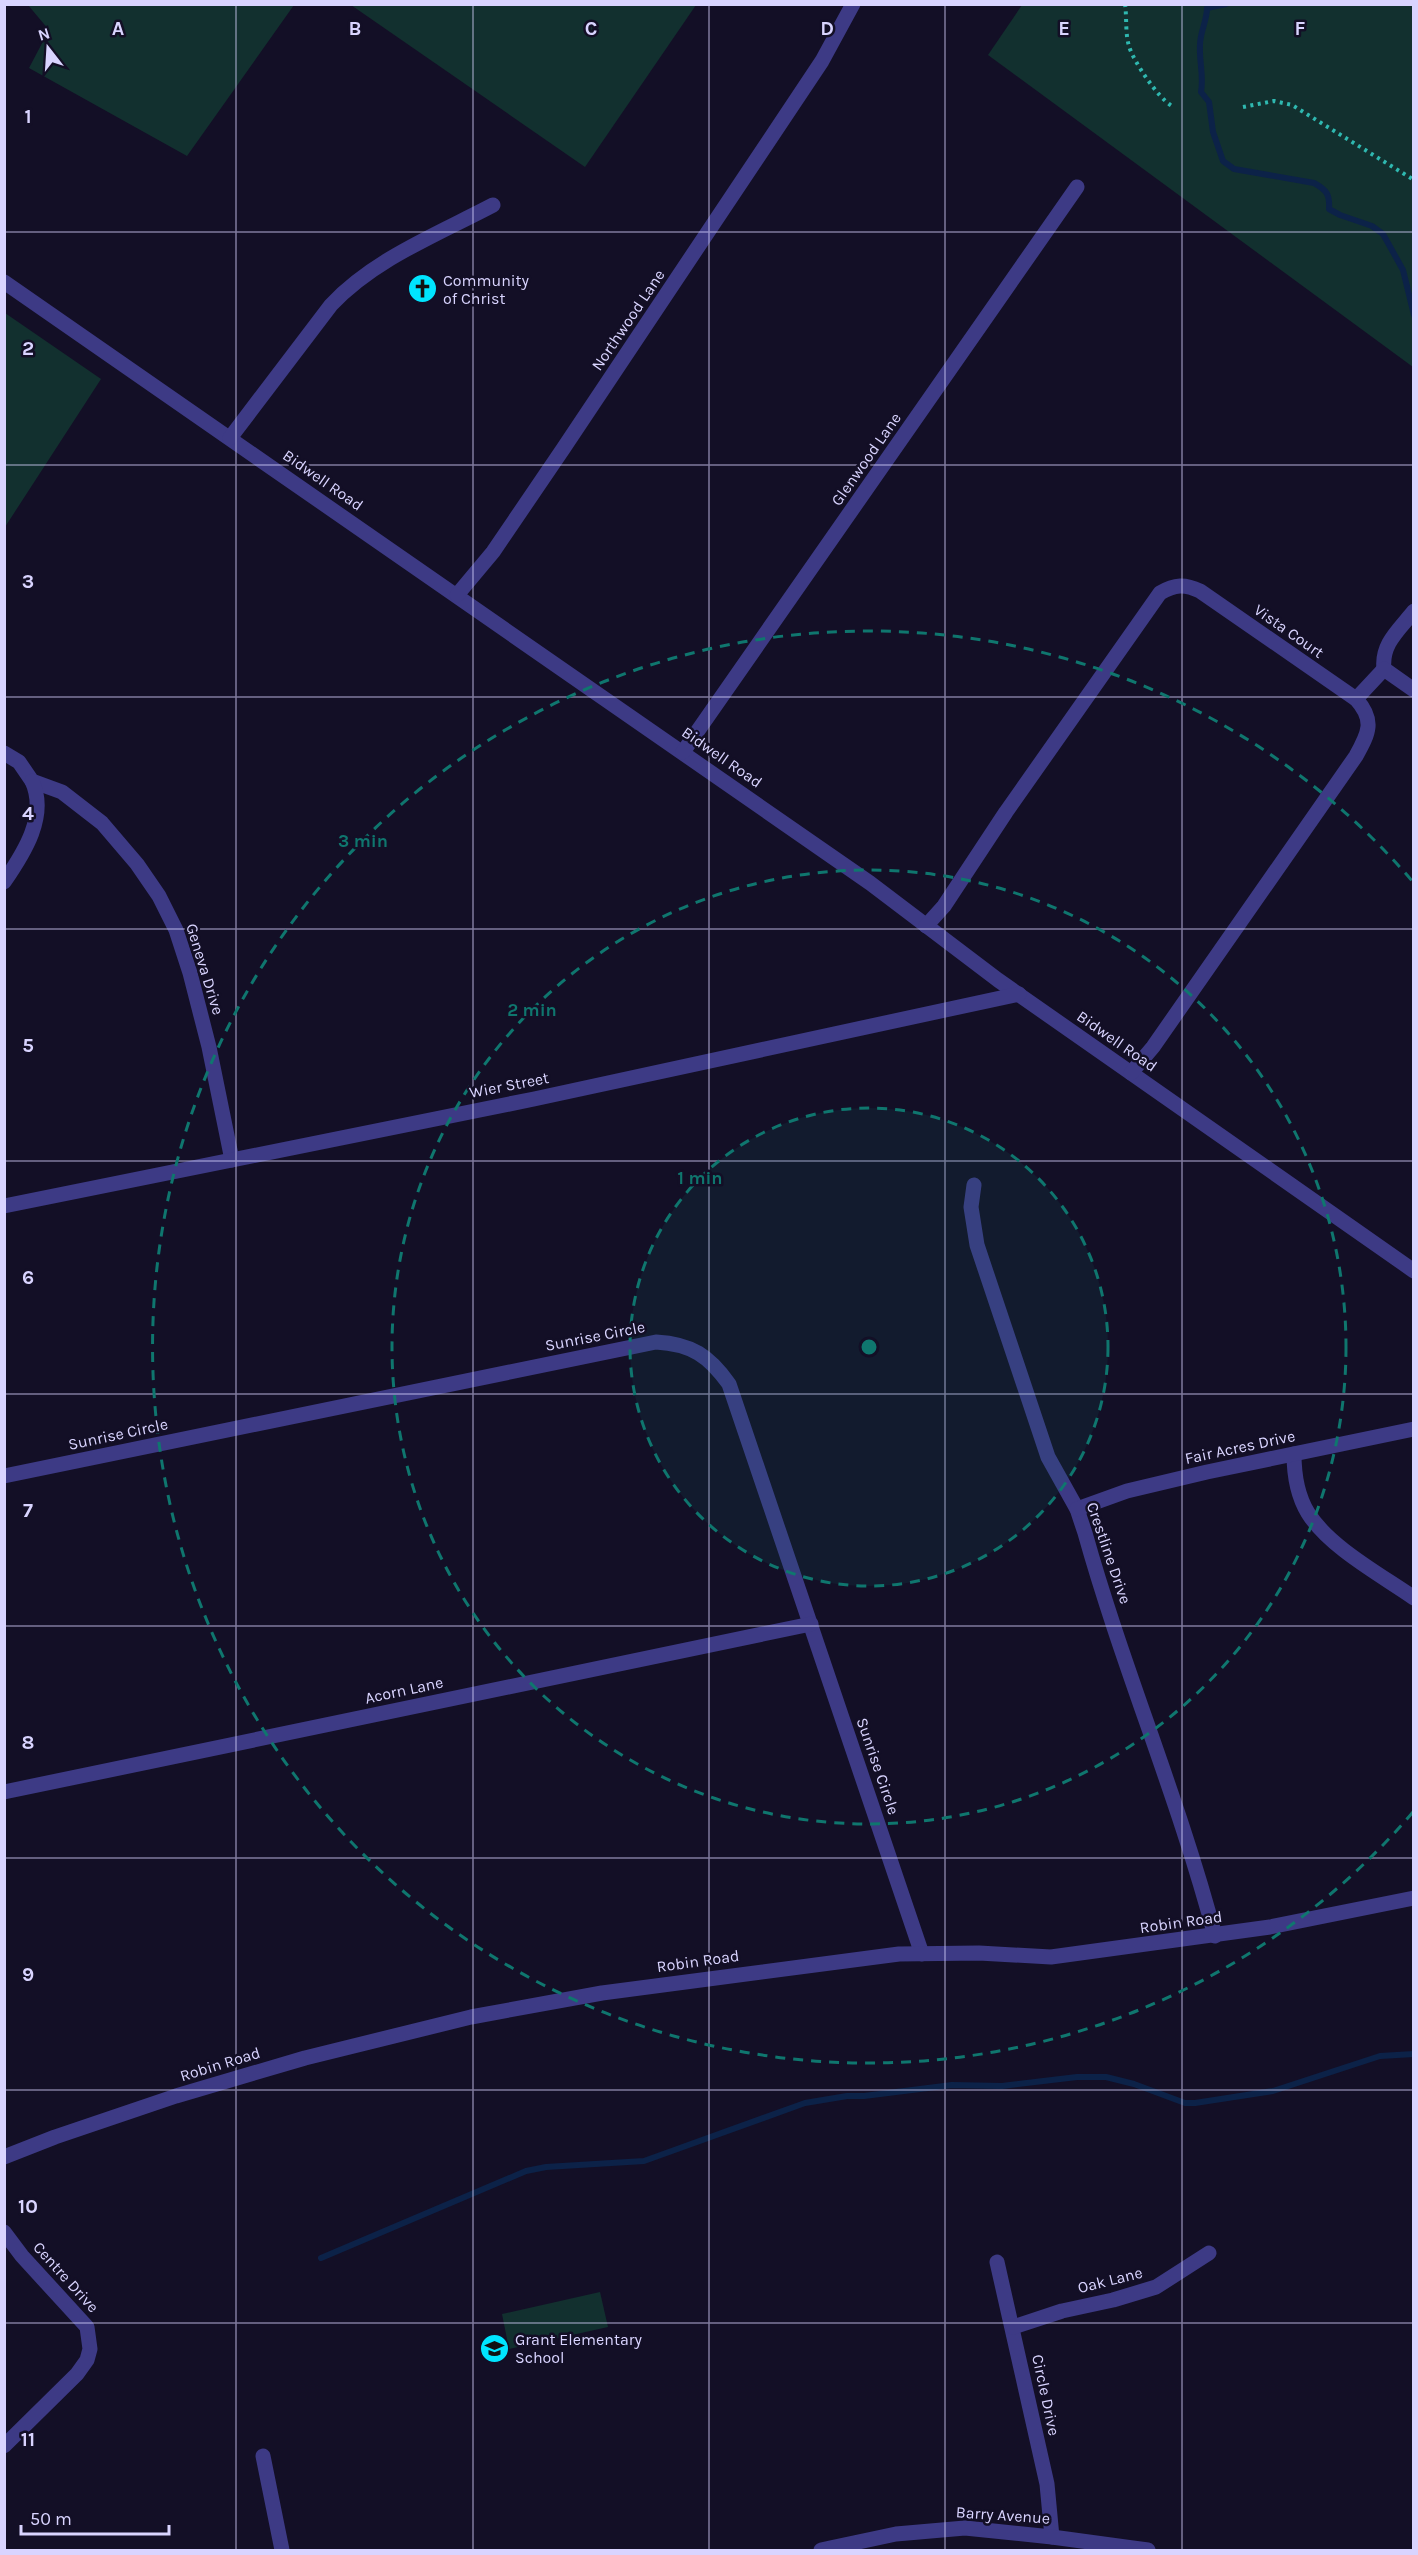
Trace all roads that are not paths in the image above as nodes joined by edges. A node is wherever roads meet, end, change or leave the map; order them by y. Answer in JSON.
{"nodes":[{"id":1,"x":853,"y":4,"type":"edge"},
{"id":2,"x":1077,"y":187,"type":"dead end"},
{"id":3,"x":493,"y":205,"type":"dead end"},
{"id":4,"x":4,"y":282,"type":"edge"},
{"id":5,"x":230,"y":438,"type":"junction"},
{"id":6,"x":457,"y":595,"type":"junction"},
{"id":7,"x":1413,"y":611,"type":"edge"},
{"id":8,"x":1384,"y":669,"type":"junction"},
{"id":9,"x":1413,"y":690,"type":"edge"},
{"id":10,"x":1356,"y":699,"type":"junction"},
{"id":11,"x":683,"y":752,"type":"junction"},
{"id":12,"x":4,"y":753,"type":"edge"},
{"id":13,"x":32,"y":781,"type":"junction"},
{"id":14,"x":4,"y":882,"type":"edge"},
{"id":15,"x":926,"y":926,"type":"junction"},
{"id":16,"x":1019,"y":994,"type":"junction"},
{"id":17,"x":1131,"y":1073,"type":"junction"},
{"id":18,"x":232,"y":1160,"type":"junction"},
{"id":19,"x":974,"y":1185,"type":"dead end"},
{"id":20,"x":4,"y":1206,"type":"edge"},
{"id":21,"x":1413,"y":1271,"type":"edge"},
{"id":22,"x":1413,"y":1429,"type":"edge"},
{"id":23,"x":1294,"y":1454,"type":"junction"},
{"id":24,"x":4,"y":1476,"type":"edge"},
{"id":25,"x":1077,"y":1509,"type":"junction"},
{"id":26,"x":1413,"y":1598,"type":"edge"},
{"id":27,"x":811,"y":1624,"type":"junction"},
{"id":28,"x":4,"y":1792,"type":"edge"},
{"id":29,"x":1413,"y":1898,"type":"edge"},
{"id":30,"x":1215,"y":1935,"type":"junction"},
{"id":31,"x":922,"y":1954,"type":"junction"},
{"id":32,"x":4,"y":2157,"type":"edge"},
{"id":33,"x":4,"y":2232,"type":"edge"},
{"id":34,"x":1209,"y":2253,"type":"dead end"},
{"id":35,"x":997,"y":2262,"type":"dead end"},
{"id":36,"x":1013,"y":2327,"type":"junction"},
{"id":37,"x":4,"y":2446,"type":"edge"},
{"id":38,"x":262,"y":2456,"type":"dead end"},
{"id":39,"x":1052,"y":2537,"type":"junction"},
{"id":40,"x":282,"y":2550,"type":"edge"},
{"id":41,"x":821,"y":2550,"type":"edge"},
{"id":42,"x":1148,"y":2550,"type":"edge"}],
"edges":[{"from":1,"to":6,"type":"street","name":"Northwood Lane"},
{"from":2,"to":11,"type":"street","name":"Glenwood Lane"},
{"from":3,"to":5,"type":"street"},
{"from":4,"to":5,"type":"street","name":"Bidwell Road"},
{"from":5,"to":6,"type":"street","name":"Bidwell Road"},
{"from":6,"to":11,"type":"street","name":"Bidwell Road"},
{"from":7,"to":8,"type":"street"},
{"from":8,"to":9,"type":"street"},
{"from":8,"to":10,"type":"street"},
{"from":10,"to":15,"type":"street","name":"Vista Court"},
{"from":10,"to":17,"type":"street"},
{"from":11,"to":15,"type":"street","name":"Bidwell Road"},
{"from":12,"to":13,"type":"street","name":"Geneva Drive"},
{"from":13,"to":14,"type":"street"},
{"from":13,"to":18,"type":"street","name":"Geneva Drive"},
{"from":15,"to":16,"type":"street","name":"Bidwell Road"},
{"from":16,"to":17,"type":"street","name":"Bidwell Road"},
{"from":16,"to":18,"type":"street","name":"Wier Street"},
{"from":17,"to":21,"type":"street","name":"Bidwell Road"},
{"from":18,"to":20,"type":"street","name":"Wier Street"},
{"from":19,"to":25,"type":"street","name":"Crestline Drive"},
{"from":22,"to":23,"type":"street","name":"Fair Acres Drive"},
{"from":23,"to":25,"type":"street","name":"Fair Acres Drive"},
{"from":23,"to":26,"type":"street"},
{"from":24,"to":27,"type":"street","name":"Sunrise Circle"},
{"from":25,"to":30,"type":"street","name":"Crestline Drive"},
{"from":27,"to":28,"type":"street","name":"Acorn Lane"},
{"from":27,"to":31,"type":"street","name":"Sunrise Circle"},
{"from":29,"to":30,"type":"street","name":"Robin Road"},
{"from":30,"to":31,"type":"street","name":"Robin Road"},
{"from":31,"to":32,"type":"street","name":"Robin Road"},
{"from":33,"to":37,"type":"street","name":"Centre Drive"},
{"from":34,"to":36,"type":"street","name":"Oak Lane"},
{"from":35,"to":36,"type":"street","name":"Circle Drive"},
{"from":36,"to":39,"type":"street","name":"Circle Drive"},
{"from":38,"to":40,"type":"street"},
{"from":39,"to":41,"type":"street","name":"Barry Avenue"},
{"from":39,"to":42,"type":"street","name":"Barry Avenue"}]}
